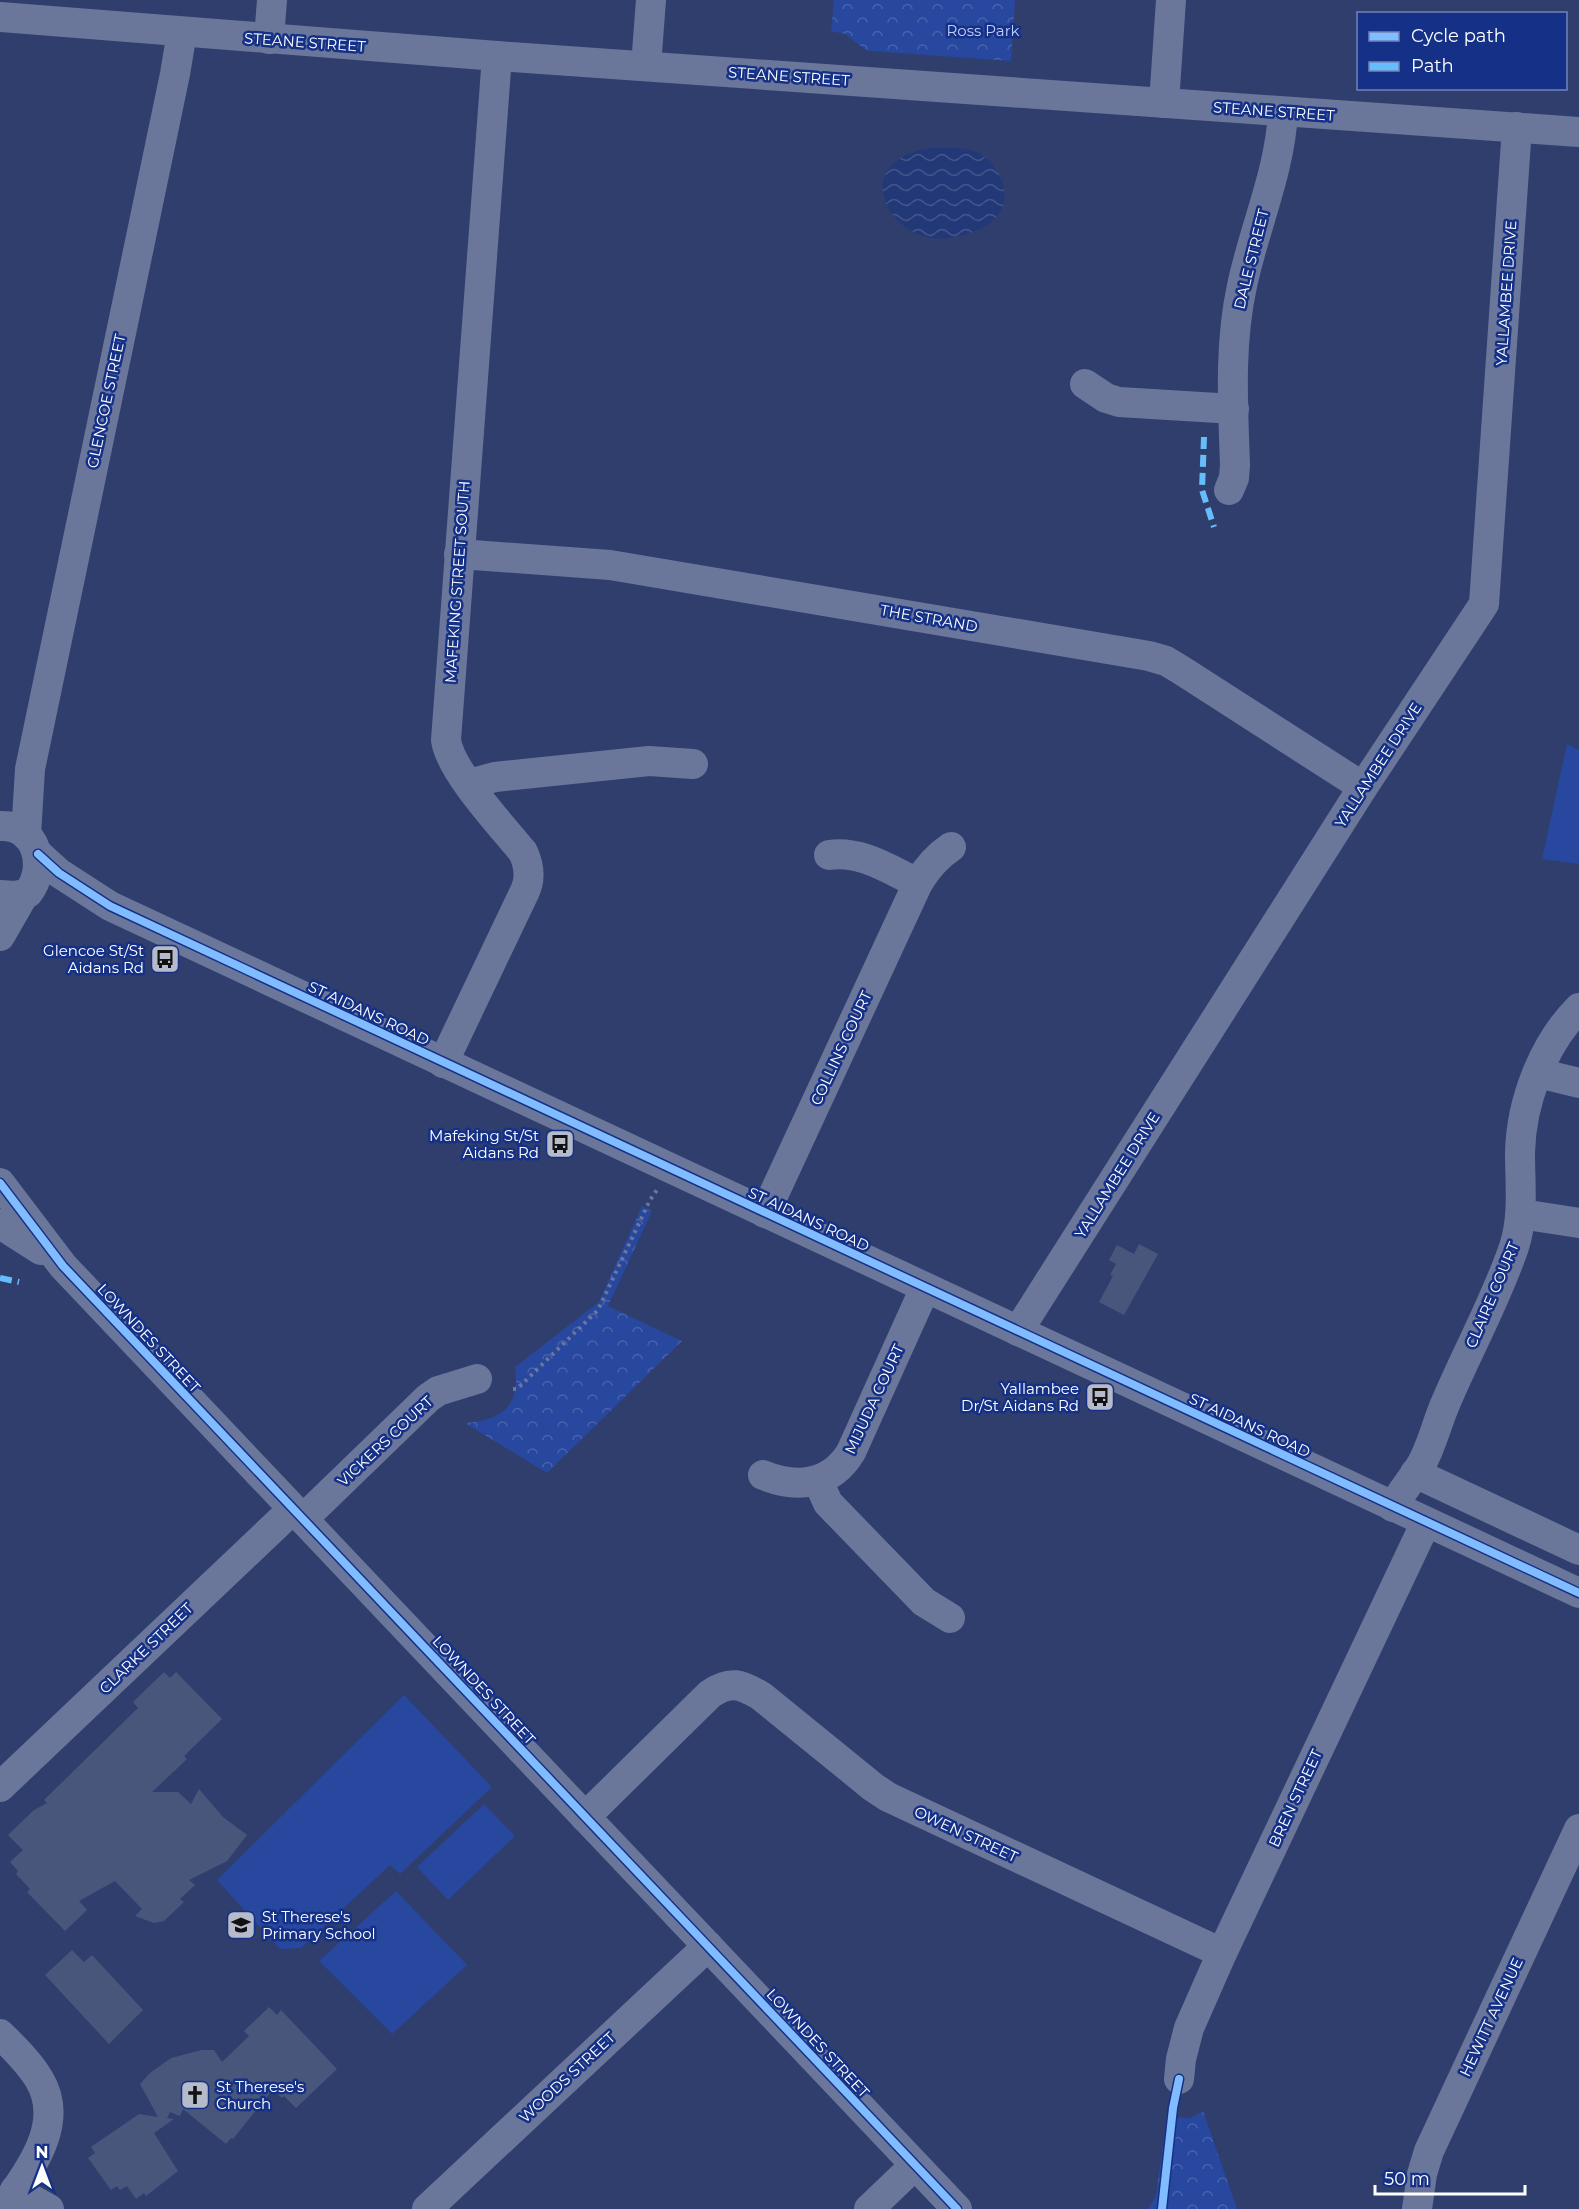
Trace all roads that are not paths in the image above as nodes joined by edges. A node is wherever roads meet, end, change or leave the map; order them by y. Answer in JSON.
{"nodes":[{"id":1,"x":272,"y":0,"type":"edge"},
{"id":2,"x":651,"y":0,"type":"edge"},
{"id":3,"x":1171,"y":0,"type":"edge"},
{"id":4,"x":0,"y":17,"type":"edge"},
{"id":5,"x":182,"y":32,"type":"junction"},
{"id":6,"x":269,"y":39,"type":"junction"},
{"id":7,"x":497,"y":56,"type":"junction"},
{"id":8,"x":646,"y":66,"type":"junction"},
{"id":9,"x":1164,"y":103,"type":"junction"},
{"id":10,"x":1283,"y":112,"type":"junction"},
{"id":11,"x":1517,"y":127,"type":"junction"},
{"id":12,"x":1579,"y":132,"type":"edge"},
{"id":13,"x":1085,"y":384,"type":"dead end"},
{"id":14,"x":1234,"y":409,"type":"junction"},
{"id":15,"x":1229,"y":490,"type":"dead end"},
{"id":16,"x":459,"y":555,"type":"junction"},
{"id":17,"x":693,"y":764,"type":"dead end"},
{"id":18,"x":30,"y":769,"type":"junction"},
{"id":19,"x":469,"y":784,"type":"junction"},
{"id":20,"x":1364,"y":787,"type":"junction"},
{"id":21,"x":0,"y":818,"type":"edge"},
{"id":22,"x":21,"y":838,"type":"edge"},
{"id":23,"x":951,"y":847,"type":"dead end"},
{"id":24,"x":829,"y":855,"type":"dead end"},
{"id":25,"x":918,"y":883,"type":"junction"},
{"id":26,"x":17,"y":894,"type":"edge"},
{"id":27,"x":110,"y":906,"type":"junction"},
{"id":28,"x":0,"y":936,"type":"edge"},
{"id":29,"x":1579,"y":1008,"type":"edge"},
{"id":30,"x":443,"y":1063,"type":"junction"},
{"id":31,"x":1538,"y":1073,"type":"junction"},
{"id":32,"x":1579,"y":1083,"type":"edge"},
{"id":33,"x":0,"y":1183,"type":"edge"},
{"id":34,"x":765,"y":1213,"type":"junction"},
{"id":35,"x":1521,"y":1214,"type":"junction"},
{"id":36,"x":1579,"y":1223,"type":"edge"},
{"id":37,"x":0,"y":1224,"type":"edge"},
{"id":38,"x":63,"y":1266,"type":"junction"},
{"id":39,"x":925,"y":1288,"type":"junction"},
{"id":40,"x":1018,"y":1331,"type":"junction"},
{"id":41,"x":477,"y":1379,"type":"dead end"},
{"id":42,"x":1415,"y":1473,"type":"junction"},
{"id":43,"x":763,"y":1475,"type":"dead end"},
{"id":44,"x":818,"y":1480,"type":"junction"},
{"id":45,"x":1393,"y":1507,"type":"junction"},
{"id":46,"x":298,"y":1514,"type":"junction"},
{"id":47,"x":1426,"y":1522,"type":"junction"},
{"id":48,"x":1579,"y":1550,"type":"edge"},
{"id":49,"x":1579,"y":1593,"type":"edge"},
{"id":50,"x":950,"y":1618,"type":"dead end"},
{"id":51,"x":0,"y":1787,"type":"edge"},
{"id":52,"x":585,"y":1817,"type":"junction"},
{"id":53,"x":1579,"y":1829,"type":"edge"},
{"id":54,"x":708,"y":1946,"type":"junction"},
{"id":55,"x":1222,"y":1953,"type":"junction"},
{"id":56,"x":0,"y":2034,"type":"edge"},
{"id":57,"x":1179,"y":2079,"type":"dead end"},
{"id":58,"x":915,"y":2165,"type":"junction"},
{"id":59,"x":9,"y":2200,"type":"edge"},
{"id":60,"x":49,"y":2209,"type":"edge"},
{"id":61,"x":428,"y":2209,"type":"edge"},
{"id":62,"x":869,"y":2209,"type":"edge"},
{"id":63,"x":957,"y":2209,"type":"edge"},
{"id":64,"x":1417,"y":2209,"type":"edge"}],
"edges":[{"from":1,"to":6,"type":"street"},
{"from":2,"to":8,"type":"street"},
{"from":3,"to":9,"type":"street"},
{"from":4,"to":5,"type":"street","name":"STEANE STREET"},
{"from":5,"to":6,"type":"street","name":"STEANE STREET"},
{"from":5,"to":18,"type":"street","name":"GLENCOE STREET"},
{"from":6,"to":7,"type":"street","name":"STEANE STREET"},
{"from":7,"to":8,"type":"street","name":"STEANE STREET"},
{"from":7,"to":16,"type":"street","name":"MAFEKING STREET SOUTH"},
{"from":8,"to":9,"type":"street","name":"STEANE STREET"},
{"from":9,"to":10,"type":"street","name":"STEANE STREET"},
{"from":10,"to":11,"type":"street","name":"STEANE STREET"},
{"from":10,"to":14,"type":"street","name":"DALE STREET"},
{"from":11,"to":12,"type":"street","name":"STEANE STREET"},
{"from":11,"to":20,"type":"street","name":"YALLAMBEE DRIVE"},
{"from":13,"to":14,"type":"street"},
{"from":14,"to":15,"type":"street","name":"DALE STREET"},
{"from":16,"to":19,"type":"street","name":"MAFEKING STREET SOUTH"},
{"from":16,"to":20,"type":"street","name":"THE STRAND"},
{"from":17,"to":19,"type":"street"},
{"from":18,"to":21,"type":"street","name":"GLENCOE STREET"},
{"from":18,"to":22,"type":"street","name":"GLENCOE STREET"},
{"from":19,"to":30,"type":"street","name":"MAFEKING STREET SOUTH"},
{"from":20,"to":40,"type":"street","name":"YALLAMBEE DRIVE"},
{"from":22,"to":26,"type":"street","name":"GLENCOE STREET"},
{"from":22,"to":27,"type":"street","name":"ST AIDANS ROAD"},
{"from":23,"to":25,"type":"street","name":"COLLINS COURT"},
{"from":24,"to":25,"type":"street"},
{"from":25,"to":34,"type":"street","name":"COLLINS COURT"},
{"from":26,"to":27,"type":"street","name":"ST AIDANS ROAD"},
{"from":26,"to":28,"type":"street"},
{"from":27,"to":30,"type":"street","name":"ST AIDANS ROAD"},
{"from":29,"to":31,"type":"street","name":"CLAIRE COURT"},
{"from":30,"to":34,"type":"street","name":"ST AIDANS ROAD"},
{"from":31,"to":32,"type":"street"},
{"from":31,"to":35,"type":"street","name":"CLAIRE COURT"},
{"from":33,"to":38,"type":"street","name":"LOWNDES STREET"},
{"from":34,"to":39,"type":"street","name":"ST AIDANS ROAD"},
{"from":35,"to":36,"type":"street"},
{"from":35,"to":42,"type":"street","name":"CLAIRE COURT"},
{"from":37,"to":38,"type":"street","name":"LOWNDES STREET"},
{"from":38,"to":46,"type":"street","name":"LOWNDES STREET"},
{"from":39,"to":40,"type":"street","name":"ST AIDANS ROAD"},
{"from":39,"to":44,"type":"street","name":"MIJUDA COURT"},
{"from":40,"to":45,"type":"street","name":"ST AIDANS ROAD"},
{"from":41,"to":46,"type":"street","name":"VICKERS COURT"},
{"from":42,"to":45,"type":"street","name":"CLAIRE COURT"},
{"from":42,"to":48,"type":"street"},
{"from":43,"to":44,"type":"street","name":"MIJUDA COURT"},
{"from":44,"to":50,"type":"street"},
{"from":45,"to":47,"type":"street","name":"ST AIDANS ROAD"},
{"from":46,"to":51,"type":"street","name":"CLARKE STREET"},
{"from":46,"to":52,"type":"street","name":"LOWNDES STREET"},
{"from":47,"to":49,"type":"street","name":"ST AIDANS ROAD"},
{"from":47,"to":55,"type":"street","name":"BREN STREET"},
{"from":52,"to":54,"type":"street","name":"LOWNDES STREET"},
{"from":52,"to":55,"type":"street","name":"OWEN STREET"},
{"from":53,"to":64,"type":"street","name":"HEWITT AVENUE"},
{"from":54,"to":58,"type":"street","name":"LOWNDES STREET"},
{"from":54,"to":61,"type":"street","name":"WOODS STREET"},
{"from":55,"to":57,"type":"street","name":"BREN STREET"},
{"from":56,"to":59,"type":"street"},
{"from":58,"to":62,"type":"street"},
{"from":58,"to":63,"type":"street","name":"LOWNDES STREET"},
{"from":59,"to":60,"type":"street"}]}
